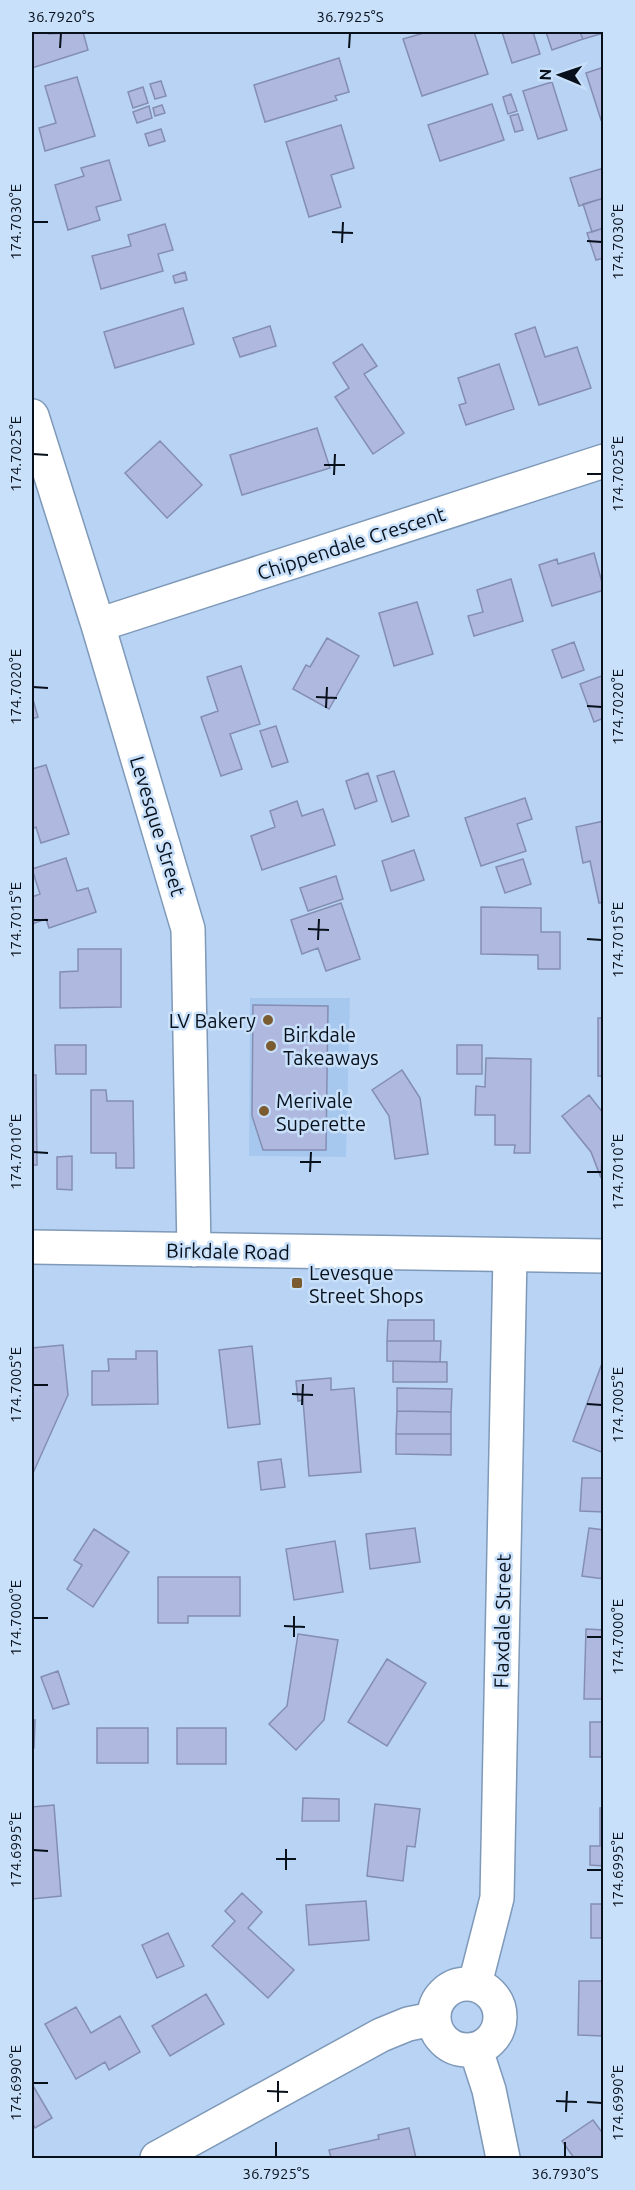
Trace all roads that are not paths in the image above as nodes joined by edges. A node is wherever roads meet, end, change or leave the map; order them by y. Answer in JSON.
{"nodes":[{"id":1,"x":32,"y":416,"type":"edge"},
{"id":2,"x":603,"y":461,"type":"edge"},
{"id":3,"x":98,"y":625,"type":"junction"},
{"id":4,"x":32,"y":1247,"type":"edge"},
{"id":5,"x":194,"y":1250,"type":"junction"},
{"id":6,"x":510,"y":1256,"type":"junction"},
{"id":7,"x":603,"y":1256,"type":"edge"},
{"id":8,"x":475,"y":1984,"type":"junction"},
{"id":9,"x":433,"y":2019,"type":"junction"},
{"id":10,"x":476,"y":2049,"type":"junction"},
{"id":11,"x":157,"y":2158,"type":"edge"},
{"id":12,"x":503,"y":2158,"type":"edge"}],
"edges":[{"from":1,"to":3,"type":"street","name":"Levesque Street"},
{"from":2,"to":3,"type":"street","name":"Chippendale Crescent"},
{"from":3,"to":5,"type":"street","name":"Levesque Street"},
{"from":4,"to":5,"type":"street","name":"Birkdale Road"},
{"from":5,"to":6,"type":"street","name":"Birkdale Road"},
{"from":6,"to":7,"type":"street","name":"Birkdale Road"},
{"from":6,"to":8,"type":"street","name":"Flaxdale Street"},
{"from":8,"to":9,"type":"street"},
{"from":8,"to":10,"type":"street"},
{"from":9,"to":10,"type":"street"},
{"from":9,"to":11,"type":"street"},
{"from":10,"to":12,"type":"street"}]}
